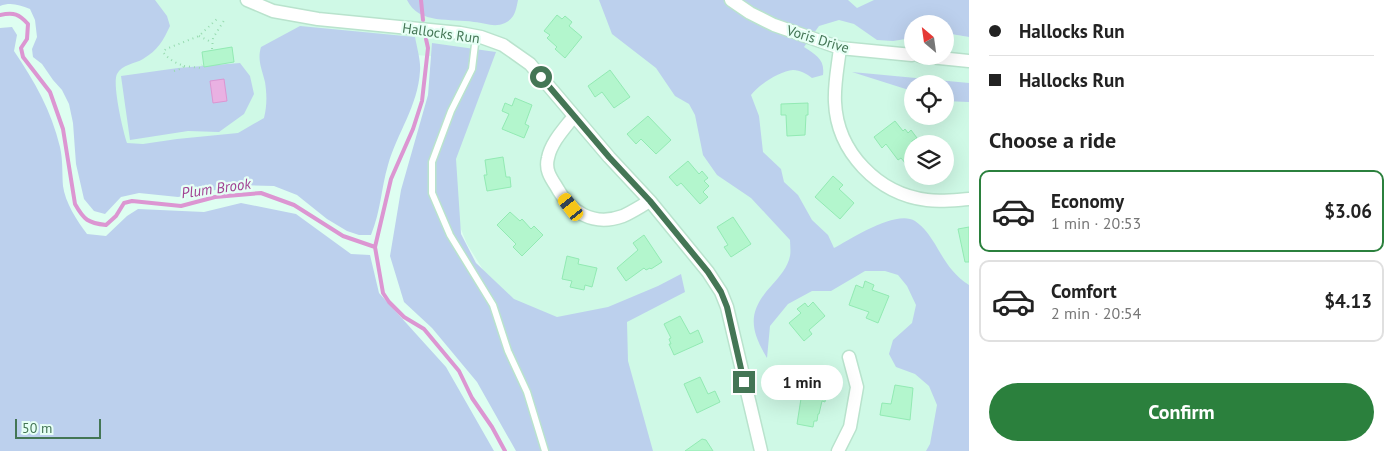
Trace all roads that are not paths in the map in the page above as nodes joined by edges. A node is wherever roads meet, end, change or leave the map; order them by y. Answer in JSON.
{"nodes":[{"id":1,"x":247,"y":0,"type":"edge"},
{"id":2,"x":731,"y":0,"type":"edge"},
{"id":3,"x":476,"y":36,"type":"junction"},
{"id":4,"x":840,"y":48,"type":"junction"},
{"id":5,"x":904,"y":55,"type":"edge"},
{"id":6,"x":954,"y":59,"type":"edge"},
{"id":7,"x":969,"y":61,"type":"edge"},
{"id":8,"x":574,"y":116,"type":"junction"},
{"id":9,"x":969,"y":199,"type":"edge"},
{"id":10,"x":650,"y":201,"type":"junction"},
{"id":11,"x":849,"y":357,"type":"dead end"},
{"id":12,"x":545,"y":451,"type":"edge"},
{"id":13,"x":760,"y":451,"type":"edge"},
{"id":14,"x":838,"y":451,"type":"edge"}],
"edges":[{"from":1,"to":3,"type":"street","name":"Hallocks Run"},
{"from":2,"to":4,"type":"street","name":"Voris Drive"},
{"from":3,"to":8,"type":"street","name":"Hallocks Run"},
{"from":3,"to":12,"type":"lane"},
{"from":4,"to":5,"type":"street","name":"Voris Drive"},
{"from":4,"to":9,"type":"street"},
{"from":6,"to":7,"type":"street"},
{"from":8,"to":10,"type":"street","name":"Hallocks Run"},
{"from":8,"to":10,"type":"street"},
{"from":10,"to":13,"type":"street","name":"Hallocks Run"},
{"from":11,"to":14,"type":"street"}]}
